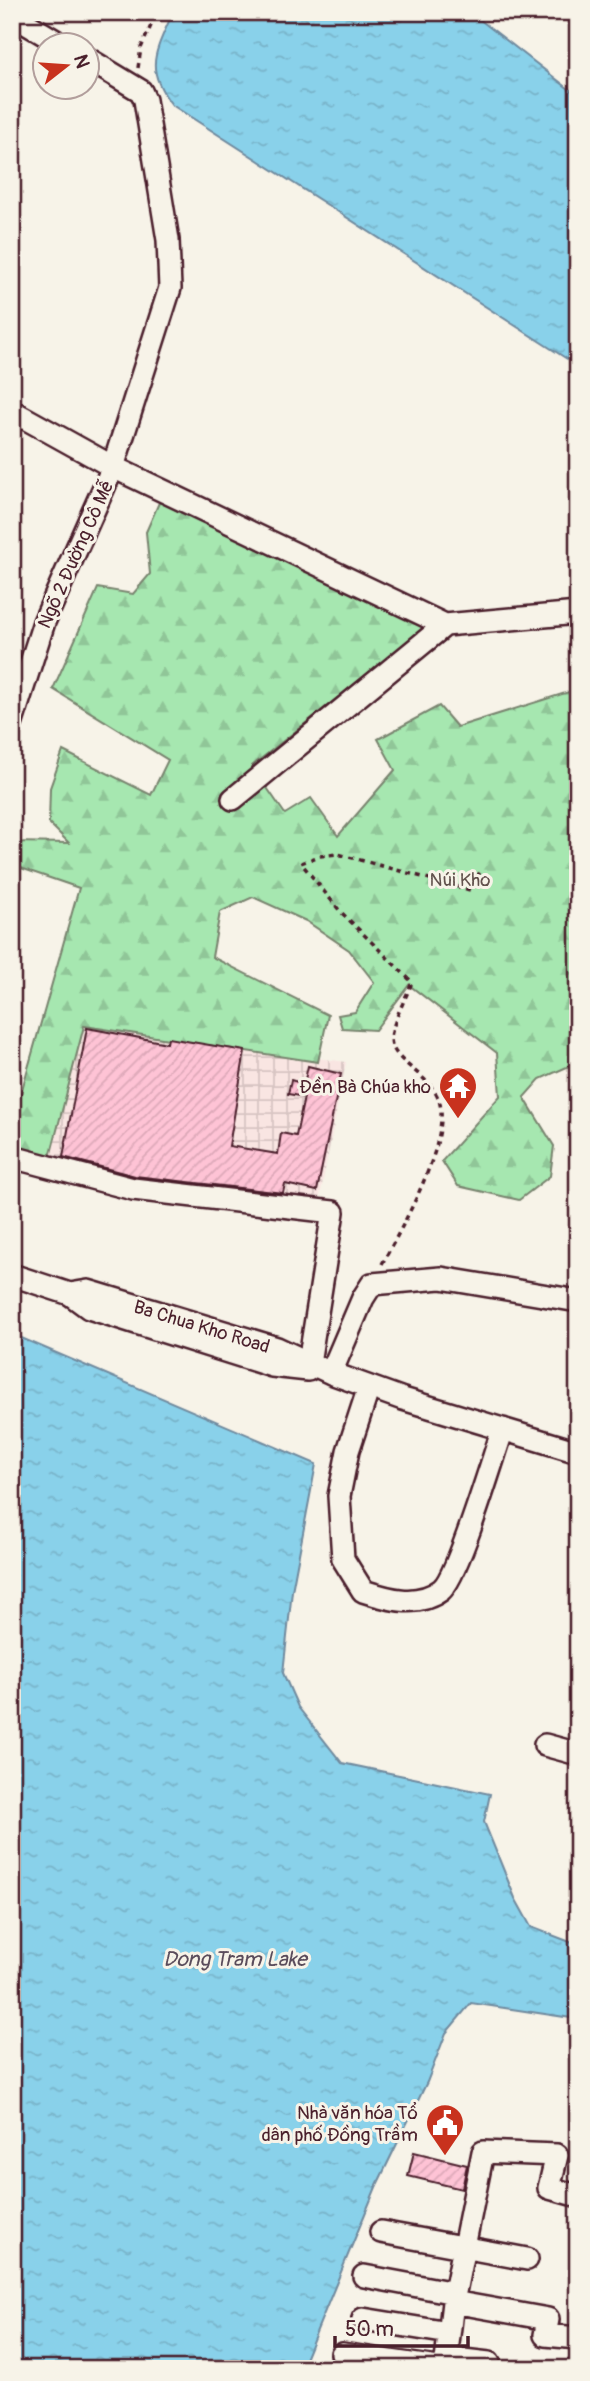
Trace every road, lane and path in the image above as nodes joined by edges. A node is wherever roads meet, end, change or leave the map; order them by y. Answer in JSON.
{"nodes":[{"id":1,"x":157,"y":12,"type":"edge"},
{"id":2,"x":12,"y":15,"type":"edge"},
{"id":3,"x":41,"y":32,"type":"edge"},
{"id":4,"x":102,"y":67,"type":"edge"},
{"id":5,"x":135,"y":87,"type":"junction"},
{"id":6,"x":12,"y":411,"type":"edge"},
{"id":7,"x":113,"y":467,"type":"junction"},
{"id":8,"x":578,"y":612,"type":"edge"},
{"id":9,"x":445,"y":625,"type":"junction"},
{"id":10,"x":12,"y":722,"type":"edge"},
{"id":11,"x":233,"y":799,"type":"dead end"},
{"id":12,"x":481,"y":870,"type":"dead end"},
{"id":13,"x":12,"y":1157,"type":"edge"},
{"id":14,"x":381,"y":1267,"type":"dead end"},
{"id":15,"x":12,"y":1275,"type":"edge"},
{"id":16,"x":70,"y":1294,"type":"junction"},
{"id":17,"x":578,"y":1301,"type":"edge"},
{"id":18,"x":309,"y":1363,"type":"junction"},
{"id":19,"x":331,"y":1373,"type":"junction"},
{"id":20,"x":369,"y":1387,"type":"junction"},
{"id":21,"x":503,"y":1429,"type":"junction"},
{"id":22,"x":578,"y":1452,"type":"edge"},
{"id":23,"x":545,"y":1745,"type":"dead end"},
{"id":24,"x":578,"y":1754,"type":"edge"},
{"id":25,"x":578,"y":2196,"type":"edge"},
{"id":26,"x":381,"y":2232,"type":"dead end"},
{"id":27,"x":465,"y":2246,"type":"junction"},
{"id":28,"x":527,"y":2259,"type":"dead end"},
{"id":29,"x":364,"y":2276,"type":"dead end"},
{"id":30,"x":454,"y":2298,"type":"junction"},
{"id":31,"x":363,"y":2319,"type":"dead end"},
{"id":32,"x":449,"y":2333,"type":"junction"},
{"id":33,"x":578,"y":2338,"type":"edge"},
{"id":34,"x":342,"y":2354,"type":"dead end"},
{"id":35,"x":489,"y":2363,"type":"dead end"},
{"id":36,"x":445,"y":2365,"type":"edge"}],
"edges":[{"from":1,"to":5,"type":"path"},
{"from":2,"to":3,"type":"street"},
{"from":4,"to":5,"type":"street"},
{"from":5,"to":7,"type":"street","name":"Ngõ 2 Đường Cô Mễ"},
{"from":6,"to":7,"type":"street"},
{"from":7,"to":9,"type":"street"},
{"from":7,"to":10,"type":"street","name":"Ngõ 2 Đường Cô Mễ"},
{"from":8,"to":9,"type":"street"},
{"from":9,"to":11,"type":"street"},
{"from":12,"to":14,"type":"path"},
{"from":13,"to":18,"type":"street"},
{"from":15,"to":16,"type":"street","name":"Ba Chua Kho Road"},
{"from":16,"to":18,"type":"street","name":"Ba Chua Kho Road"},
{"from":16,"to":19,"type":"street","name":"Ba Chua Kho Road"},
{"from":17,"to":19,"type":"street"},
{"from":18,"to":19,"type":"street","name":"Ba Chua Kho Road"},
{"from":19,"to":20,"type":"street","name":"Ba Chua Kho Road"},
{"from":20,"to":21,"type":"street","name":"Ba Chua Kho Road"},
{"from":20,"to":21,"type":"street"},
{"from":21,"to":22,"type":"street","name":"Ba Chua Kho Road"},
{"from":23,"to":24,"type":"street"},
{"from":25,"to":27,"type":"street"},
{"from":26,"to":27,"type":"street"},
{"from":27,"to":28,"type":"street"},
{"from":27,"to":30,"type":"street"},
{"from":29,"to":30,"type":"street"},
{"from":30,"to":32,"type":"street"},
{"from":30,"to":33,"type":"street"},
{"from":31,"to":32,"type":"street"},
{"from":32,"to":36,"type":"street"},
{"from":34,"to":36,"type":"street"},
{"from":35,"to":36,"type":"street"}]}
